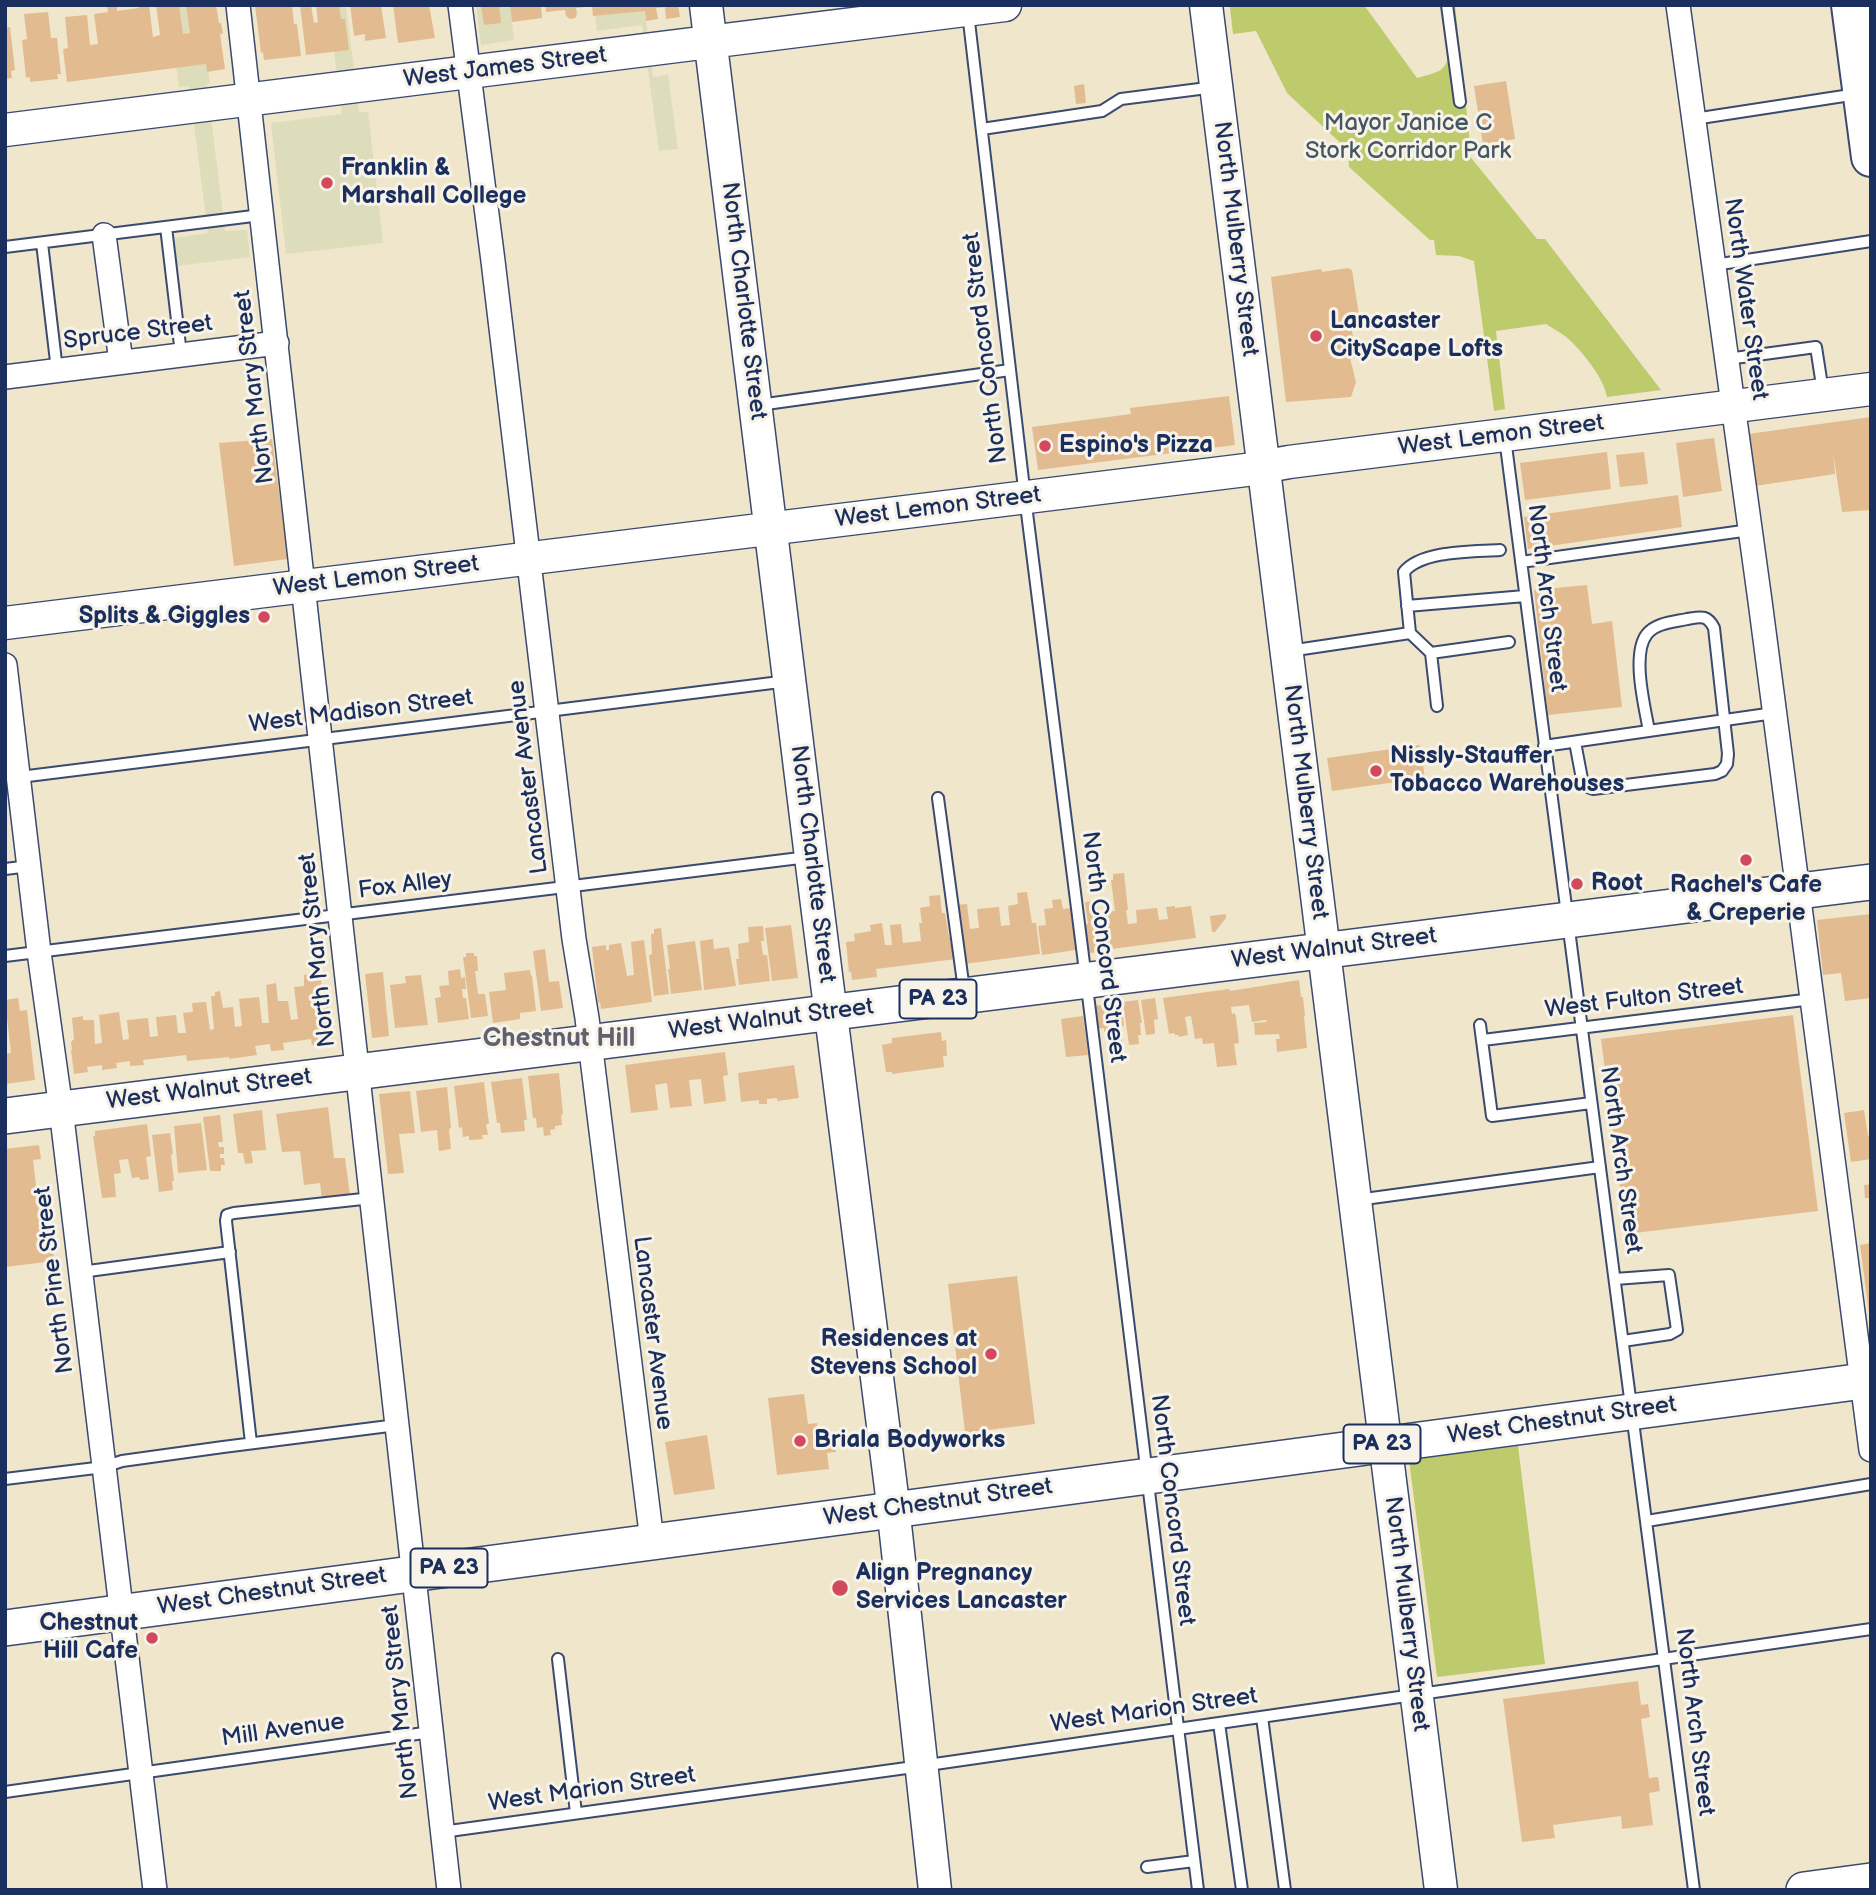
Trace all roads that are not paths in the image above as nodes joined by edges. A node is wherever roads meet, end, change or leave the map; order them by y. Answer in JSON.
{"nodes":[{"id":1,"x":238,"y":5,"type":"edge"},
{"id":2,"x":460,"y":5,"type":"edge"},
{"id":3,"x":706,"y":5,"type":"edge"},
{"id":4,"x":1005,"y":5,"type":"edge"},
{"id":5,"x":1206,"y":5,"type":"edge"},
{"id":6,"x":1447,"y":5,"type":"edge"},
{"id":7,"x":1678,"y":5,"type":"edge"},
{"id":8,"x":1851,"y":5,"type":"edge"},
{"id":9,"x":959,"y":9,"type":"edge"},
{"id":10,"x":710,"y":42,"type":"junction"},
{"id":11,"x":468,"y":72,"type":"junction"},
{"id":12,"x":1216,"y":87,"type":"junction"},
{"id":13,"x":1862,"y":93,"type":"junction"},
{"id":14,"x":249,"y":100,"type":"junction"},
{"id":15,"x":1460,"y":102,"type":"dead end"},
{"id":16,"x":1694,"y":119,"type":"junction"},
{"id":17,"x":982,"y":129,"type":"junction"},
{"id":18,"x":5,"y":130,"type":"edge"},
{"id":19,"x":1871,"y":156,"type":"edge"},
{"id":20,"x":261,"y":215,"type":"junction"},
{"id":21,"x":166,"y":227,"type":"junction"},
{"id":22,"x":104,"y":235,"type":"junction"},
{"id":23,"x":1871,"y":241,"type":"edge"},
{"id":24,"x":42,"y":243,"type":"junction"},
{"id":25,"x":5,"y":247,"type":"edge"},
{"id":26,"x":1714,"y":265,"type":"junction"},
{"id":27,"x":276,"y":343,"type":"junction"},
{"id":28,"x":181,"y":354,"type":"junction"},
{"id":29,"x":1727,"y":359,"type":"junction"},
{"id":30,"x":121,"y":362,"type":"junction"},
{"id":31,"x":57,"y":370,"type":"junction"},
{"id":32,"x":1010,"y":370,"type":"junction"},
{"id":33,"x":5,"y":377,"type":"edge"},
{"id":34,"x":1871,"y":389,"type":"edge"},
{"id":35,"x":1824,"y":395,"type":"junction"},
{"id":36,"x":756,"y":405,"type":"junction"},
{"id":37,"x":1734,"y":407,"type":"junction"},
{"id":38,"x":1505,"y":435,"type":"junction"},
{"id":39,"x":1263,"y":467,"type":"junction"},
{"id":40,"x":1025,"y":497,"type":"junction"},
{"id":41,"x":771,"y":529,"type":"junction"},
{"id":42,"x":1750,"y":530,"type":"junction"},
{"id":43,"x":1500,"y":550,"type":"dead end"},
{"id":44,"x":529,"y":559,"type":"junction"},
{"id":45,"x":1521,"y":562,"type":"junction"},
{"id":46,"x":304,"y":586,"type":"junction"},
{"id":47,"x":1525,"y":596,"type":"junction"},
{"id":48,"x":1407,"y":606,"type":"junction"},
{"id":49,"x":5,"y":623,"type":"edge"},
{"id":50,"x":1410,"y":633,"type":"junction"},
{"id":51,"x":1509,"y":642,"type":"dead end"},
{"id":52,"x":1286,"y":651,"type":"junction"},
{"id":53,"x":1431,"y":653,"type":"junction"},
{"id":54,"x":5,"y":664,"type":"edge"},
{"id":55,"x":790,"y":681,"type":"junction"},
{"id":56,"x":1437,"y":706,"type":"dead end"},
{"id":57,"x":548,"y":710,"type":"junction"},
{"id":58,"x":1774,"y":713,"type":"junction"},
{"id":59,"x":1725,"y":720,"type":"junction"},
{"id":60,"x":1649,"y":731,"type":"junction"},
{"id":61,"x":321,"y":738,"type":"junction"},
{"id":62,"x":1575,"y":742,"type":"junction"},
{"id":63,"x":1544,"y":746,"type":"junction"},
{"id":64,"x":20,"y":776,"type":"junction"},
{"id":65,"x":938,"y":798,"type":"dead end"},
{"id":66,"x":811,"y":857,"type":"junction"},
{"id":67,"x":30,"y":866,"type":"junction"},
{"id":68,"x":5,"y":869,"type":"edge"},
{"id":69,"x":1871,"y":882,"type":"edge"},
{"id":70,"x":568,"y":887,"type":"junction"},
{"id":71,"x":1797,"y":891,"type":"junction"},
{"id":72,"x":339,"y":915,"type":"junction"},
{"id":73,"x":1566,"y":920,"type":"junction"},
{"id":74,"x":1323,"y":951,"type":"junction"},
{"id":75,"x":39,"y":952,"type":"junction"},
{"id":76,"x":5,"y":956,"type":"edge"},
{"id":77,"x":1087,"y":981,"type":"junction"},
{"id":78,"x":965,"y":996,"type":"junction"},
{"id":79,"x":1812,"y":999,"type":"junction"},
{"id":80,"x":831,"y":1013,"type":"junction"},
{"id":81,"x":1480,"y":1025,"type":"dead end"},
{"id":82,"x":1581,"y":1028,"type":"junction"},
{"id":83,"x":1483,"y":1040,"type":"junction"},
{"id":84,"x":589,"y":1043,"type":"junction"},
{"id":85,"x":358,"y":1072,"type":"junction"},
{"id":86,"x":1591,"y":1103,"type":"junction"},
{"id":87,"x":61,"y":1109,"type":"junction"},
{"id":88,"x":5,"y":1116,"type":"edge"},
{"id":89,"x":1600,"y":1167,"type":"junction"},
{"id":90,"x":372,"y":1198,"type":"junction"},
{"id":91,"x":1354,"y":1200,"type":"junction"},
{"id":92,"x":230,"y":1252,"type":"junction"},
{"id":93,"x":81,"y":1272,"type":"junction"},
{"id":94,"x":1615,"y":1279,"type":"junction"},
{"id":95,"x":1623,"y":1341,"type":"junction"},
{"id":96,"x":1866,"y":1380,"type":"edge"},
{"id":97,"x":1633,"y":1411,"type":"junction"},
{"id":98,"x":397,"y":1425,"type":"junction"},
{"id":99,"x":251,"y":1443,"type":"junction"},
{"id":100,"x":1385,"y":1444,"type":"junction"},
{"id":101,"x":1871,"y":1450,"type":"edge"},
{"id":102,"x":104,"y":1467,"type":"junction"},
{"id":103,"x":1146,"y":1476,"type":"junction"},
{"id":104,"x":5,"y":1479,"type":"edge"},
{"id":105,"x":1871,"y":1484,"type":"edge"},
{"id":106,"x":893,"y":1509,"type":"junction"},
{"id":107,"x":1647,"y":1521,"type":"junction"},
{"id":108,"x":652,"y":1541,"type":"junction"},
{"id":109,"x":413,"y":1573,"type":"junction"},
{"id":110,"x":122,"y":1612,"type":"junction"},
{"id":111,"x":5,"y":1628,"type":"edge"},
{"id":112,"x":1871,"y":1629,"type":"edge"},
{"id":113,"x":558,"y":1658,"type":"dead end"},
{"id":114,"x":1664,"y":1658,"type":"junction"},
{"id":115,"x":1416,"y":1694,"type":"junction"},
{"id":116,"x":1262,"y":1717,"type":"junction"},
{"id":117,"x":1219,"y":1723,"type":"junction"},
{"id":118,"x":1177,"y":1729,"type":"junction"},
{"id":119,"x":431,"y":1732,"type":"junction"},
{"id":120,"x":921,"y":1766,"type":"junction"},
{"id":121,"x":141,"y":1773,"type":"junction"},
{"id":122,"x":5,"y":1792,"type":"edge"},
{"id":123,"x":576,"y":1813,"type":"junction"},
{"id":124,"x":442,"y":1832,"type":"junction"},
{"id":125,"x":1194,"y":1861,"type":"junction"},
{"id":126,"x":1147,"y":1867,"type":"dead end"},
{"id":127,"x":1871,"y":1881,"type":"edge"},
{"id":128,"x":155,"y":1890,"type":"edge"},
{"id":129,"x":449,"y":1890,"type":"edge"},
{"id":130,"x":935,"y":1890,"type":"edge"},
{"id":131,"x":1198,"y":1890,"type":"edge"},
{"id":132,"x":1242,"y":1890,"type":"edge"},
{"id":133,"x":1285,"y":1890,"type":"edge"},
{"id":134,"x":1441,"y":1890,"type":"edge"},
{"id":135,"x":1694,"y":1890,"type":"edge"},
{"id":136,"x":1804,"y":1890,"type":"edge"}],
"edges":[{"from":1,"to":14,"type":"street","name":"North Mary Street"},
{"from":2,"to":11,"type":"street","name":"Lancaster Avenue"},
{"from":3,"to":10,"type":"street","name":"North Charlotte Street"},
{"from":4,"to":9,"type":"street","name":"West James Street"},
{"from":5,"to":12,"type":"street","name":"North Mulberry Street"},
{"from":6,"to":15,"type":"lane"},
{"from":7,"to":16,"type":"street","name":"North Water Street"},
{"from":8,"to":13,"type":"highway"},
{"from":9,"to":10,"type":"street","name":"West James Street"},
{"from":9,"to":17,"type":"lane","name":"North Concord Street"},
{"from":10,"to":11,"type":"street","name":"West James Street"},
{"from":10,"to":36,"type":"street","name":"North Charlotte Street"},
{"from":11,"to":14,"type":"street","name":"West James Street"},
{"from":11,"to":44,"type":"street","name":"Lancaster Avenue"},
{"from":12,"to":17,"type":"lane"},
{"from":12,"to":39,"type":"street","name":"North Mulberry Street"},
{"from":13,"to":16,"type":"lane"},
{"from":13,"to":19,"type":"highway"},
{"from":14,"to":18,"type":"street","name":"West James Street"},
{"from":14,"to":20,"type":"street","name":"North Mary Street"},
{"from":16,"to":26,"type":"street","name":"North Water Street"},
{"from":17,"to":32,"type":"lane","name":"North Concord Street"},
{"from":20,"to":21,"type":"lane"},
{"from":20,"to":27,"type":"street","name":"North Mary Street"},
{"from":21,"to":22,"type":"lane"},
{"from":21,"to":28,"type":"lane"},
{"from":22,"to":24,"type":"lane"},
{"from":22,"to":30,"type":"street"},
{"from":23,"to":26,"type":"lane"},
{"from":24,"to":25,"type":"lane"},
{"from":24,"to":31,"type":"lane"},
{"from":26,"to":29,"type":"street","name":"North Water Street"},
{"from":27,"to":28,"type":"street","name":"Spruce Street"},
{"from":27,"to":46,"type":"street","name":"North Mary Street"},
{"from":28,"to":30,"type":"street","name":"Spruce Street"},
{"from":29,"to":35,"type":"lane"},
{"from":29,"to":37,"type":"street","name":"North Water Street"},
{"from":30,"to":31,"type":"street","name":"Spruce Street"},
{"from":31,"to":33,"type":"street","name":"Spruce Street"},
{"from":32,"to":36,"type":"lane"},
{"from":32,"to":40,"type":"lane","name":"North Concord Street"},
{"from":34,"to":35,"type":"street","name":"West Lemon Street"},
{"from":35,"to":37,"type":"street","name":"West Lemon Street"},
{"from":36,"to":41,"type":"street","name":"North Charlotte Street"},
{"from":37,"to":38,"type":"street","name":"West Lemon Street"},
{"from":37,"to":42,"type":"street","name":"North Water Street"},
{"from":38,"to":39,"type":"street","name":"West Lemon Street"},
{"from":38,"to":45,"type":"lane","name":"North Arch Street"},
{"from":39,"to":40,"type":"street","name":"West Lemon Street"},
{"from":39,"to":52,"type":"street","name":"North Mulberry Street"},
{"from":40,"to":41,"type":"street","name":"West Lemon Street"},
{"from":40,"to":77,"type":"lane","name":"North Concord Street"},
{"from":41,"to":44,"type":"street","name":"West Lemon Street"},
{"from":41,"to":55,"type":"street","name":"North Charlotte Street"},
{"from":42,"to":45,"type":"lane"},
{"from":42,"to":58,"type":"street","name":"North Water Street"},
{"from":43,"to":48,"type":"lane"},
{"from":44,"to":46,"type":"street","name":"West Lemon Street"},
{"from":44,"to":57,"type":"street","name":"Lancaster Avenue"},
{"from":45,"to":47,"type":"lane","name":"North Arch Street"},
{"from":46,"to":49,"type":"street","name":"West Lemon Street"},
{"from":46,"to":61,"type":"street","name":"North Mary Street"},
{"from":47,"to":48,"type":"lane"},
{"from":47,"to":63,"type":"lane","name":"North Arch Street"},
{"from":48,"to":50,"type":"lane"},
{"from":50,"to":52,"type":"lane"},
{"from":50,"to":53,"type":"lane"},
{"from":51,"to":53,"type":"lane"},
{"from":52,"to":74,"type":"street","name":"North Mulberry Street"},
{"from":53,"to":56,"type":"lane"},
{"from":54,"to":64,"type":"street","name":"North Pine Street"},
{"from":55,"to":57,"type":"lane","name":"West Madison Street"},
{"from":55,"to":66,"type":"street","name":"North Charlotte Street"},
{"from":57,"to":61,"type":"lane","name":"West Madison Street"},
{"from":57,"to":70,"type":"street","name":"Lancaster Avenue"},
{"from":58,"to":59,"type":"lane"},
{"from":58,"to":71,"type":"street","name":"North Water Street"},
{"from":59,"to":60,"type":"lane"},
{"from":59,"to":60,"type":"lane"},
{"from":59,"to":62,"type":"lane"},
{"from":60,"to":62,"type":"lane"},
{"from":61,"to":64,"type":"lane","name":"West Madison Street"},
{"from":61,"to":72,"type":"street","name":"North Mary Street"},
{"from":62,"to":63,"type":"lane"},
{"from":63,"to":73,"type":"lane","name":"North Arch Street"},
{"from":64,"to":67,"type":"street","name":"North Pine Street"},
{"from":65,"to":78,"type":"lane"},
{"from":66,"to":70,"type":"lane","name":"Fox Alley"},
{"from":66,"to":80,"type":"street","name":"North Charlotte Street"},
{"from":67,"to":68,"type":"lane"},
{"from":67,"to":75,"type":"street","name":"North Pine Street"},
{"from":69,"to":71,"type":"main road","name":"West Walnut Street","number":"PA 23"},
{"from":70,"to":72,"type":"lane","name":"Fox Alley"},
{"from":70,"to":84,"type":"street","name":"Lancaster Avenue"},
{"from":71,"to":73,"type":"main road","name":"West Walnut Street","number":"PA 23"},
{"from":71,"to":79,"type":"street","name":"North Water Street"},
{"from":72,"to":75,"type":"lane","name":"Fox Alley"},
{"from":72,"to":85,"type":"street","name":"North Mary Street"},
{"from":73,"to":74,"type":"main road","name":"West Walnut Street","number":"PA 23"},
{"from":73,"to":82,"type":"lane","name":"North Arch Street"},
{"from":74,"to":77,"type":"main road","name":"West Walnut Street","number":"PA 23"},
{"from":74,"to":91,"type":"street","name":"North Mulberry Street"},
{"from":75,"to":76,"type":"lane","name":"Fox Alley"},
{"from":75,"to":87,"type":"street","name":"North Pine Street"},
{"from":77,"to":78,"type":"main road","name":"West Walnut Street","number":"PA 23"},
{"from":77,"to":103,"type":"lane","name":"North Concord Street"},
{"from":78,"to":80,"type":"main road","name":"West Walnut Street","number":"PA 23"},
{"from":79,"to":82,"type":"lane","name":"West Fulton Street"},
{"from":79,"to":96,"type":"street","name":"North Water Street"},
{"from":80,"to":84,"type":"main road","name":"West Walnut Street","number":"PA 23"},
{"from":80,"to":106,"type":"street","name":"North Charlotte Street"},
{"from":81,"to":83,"type":"lane"},
{"from":82,"to":83,"type":"lane","name":"West Fulton Street"},
{"from":82,"to":86,"type":"lane","name":"North Arch Street"},
{"from":83,"to":86,"type":"lane"},
{"from":84,"to":85,"type":"main road","name":"West Walnut Street","number":"PA 23"},
{"from":84,"to":108,"type":"street","name":"Lancaster Avenue"},
{"from":85,"to":87,"type":"main road","name":"West Walnut Street","number":"PA 23"},
{"from":85,"to":90,"type":"street","name":"North Mary Street"},
{"from":86,"to":89,"type":"lane","name":"North Arch Street"},
{"from":87,"to":88,"type":"main road","name":"West Walnut Street","number":"PA 23"},
{"from":87,"to":93,"type":"street","name":"North Pine Street"},
{"from":89,"to":91,"type":"lane"},
{"from":89,"to":94,"type":"lane","name":"North Arch Street"},
{"from":90,"to":92,"type":"lane"},
{"from":90,"to":98,"type":"street","name":"North Mary Street"},
{"from":91,"to":100,"type":"street","name":"North Mulberry Street"},
{"from":92,"to":93,"type":"lane"},
{"from":92,"to":99,"type":"lane"},
{"from":93,"to":102,"type":"street","name":"North Pine Street"},
{"from":94,"to":95,"type":"lane","name":"North Arch Street"},
{"from":94,"to":95,"type":"lane"},
{"from":95,"to":97,"type":"lane","name":"North Arch Street"},
{"from":96,"to":97,"type":"main road","name":"West Chestnut Street","number":"PA 23"},
{"from":96,"to":101,"type":"street","name":"North Water Street"},
{"from":97,"to":100,"type":"main road","name":"West Chestnut Street","number":"PA 23"},
{"from":97,"to":107,"type":"lane","name":"North Arch Street"},
{"from":98,"to":99,"type":"lane"},
{"from":98,"to":109,"type":"street","name":"North Mary Street"},
{"from":99,"to":102,"type":"lane"},
{"from":100,"to":103,"type":"main road","name":"West Chestnut Street","number":"PA 23"},
{"from":100,"to":115,"type":"street","name":"North Mulberry Street"},
{"from":102,"to":104,"type":"lane"},
{"from":102,"to":110,"type":"street","name":"North Pine Street"},
{"from":103,"to":106,"type":"main road","name":"West Chestnut Street","number":"PA 23"},
{"from":103,"to":118,"type":"lane","name":"North Concord Street"},
{"from":105,"to":107,"type":"lane"},
{"from":106,"to":108,"type":"main road","name":"West Chestnut Street","number":"PA 23"},
{"from":106,"to":120,"type":"street","name":"North Charlotte Street"},
{"from":107,"to":114,"type":"lane","name":"North Arch Street"},
{"from":108,"to":109,"type":"main road","name":"West Chestnut Street","number":"PA 23"},
{"from":109,"to":110,"type":"main road","name":"West Chestnut Street","number":"PA 23"},
{"from":109,"to":119,"type":"street","name":"North Mary Street"},
{"from":110,"to":111,"type":"main road","name":"West Chestnut Street","number":"PA 23"},
{"from":110,"to":121,"type":"street","name":"North Pine Street"},
{"from":112,"to":114,"type":"lane","name":"West Marion Street"},
{"from":113,"to":123,"type":"lane"},
{"from":114,"to":115,"type":"lane","name":"West Marion Street"},
{"from":114,"to":135,"type":"lane","name":"North Arch Street"},
{"from":115,"to":116,"type":"lane","name":"West Marion Street"},
{"from":115,"to":134,"type":"street","name":"North Mulberry Street"},
{"from":116,"to":117,"type":"lane","name":"West Marion Street"},
{"from":116,"to":133,"type":"lane"},
{"from":117,"to":118,"type":"lane","name":"West Marion Street"},
{"from":117,"to":132,"type":"lane"},
{"from":118,"to":120,"type":"lane","name":"West Marion Street"},
{"from":118,"to":125,"type":"lane","name":"North Concord Street"},
{"from":119,"to":121,"type":"lane","name":"Mill Avenue"},
{"from":119,"to":124,"type":"street","name":"North Mary Street"},
{"from":120,"to":123,"type":"lane","name":"West Marion Street"},
{"from":120,"to":130,"type":"street","name":"North Charlotte Street"},
{"from":121,"to":122,"type":"lane","name":"Mill Avenue"},
{"from":121,"to":128,"type":"street","name":"North Pine Street"},
{"from":123,"to":124,"type":"lane","name":"West Marion Street"},
{"from":124,"to":129,"type":"street","name":"North Mary Street"},
{"from":125,"to":126,"type":"lane"},
{"from":125,"to":131,"type":"lane","name":"North Concord Street"},
{"from":127,"to":136,"type":"main road"}]}
